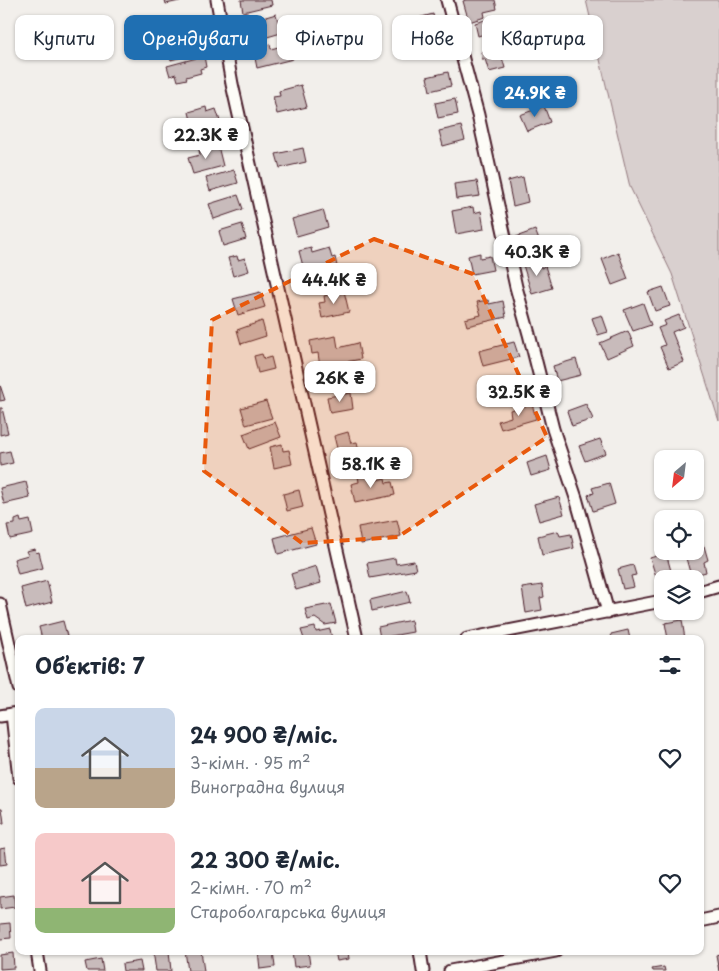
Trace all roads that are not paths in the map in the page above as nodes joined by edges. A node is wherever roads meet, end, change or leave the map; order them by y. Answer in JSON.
{"nodes":[{"id":1,"x":216,"y":0,"type":"edge"},
{"id":2,"x":447,"y":0,"type":"edge"},
{"id":3,"x":719,"y":586,"type":"edge"},
{"id":4,"x":704,"y":591,"type":"edge"},
{"id":5,"x":654,"y":603,"type":"edge"},
{"id":6,"x":0,"y":604,"type":"edge"},
{"id":7,"x":608,"y":612,"type":"junction"},
{"id":8,"x":356,"y":635,"type":"edge"},
{"id":9,"x":488,"y":635,"type":"edge"},
{"id":10,"x":15,"y":670,"type":"edge"},
{"id":11,"x":15,"y":714,"type":"edge"},
{"id":12,"x":0,"y":716,"type":"edge"},
{"id":13,"x":719,"y":917,"type":"edge"},
{"id":14,"x":704,"y":920,"type":"edge"},
{"id":15,"x":38,"y":955,"type":"edge"},
{"id":16,"x":421,"y":955,"type":"edge"},
{"id":17,"x":535,"y":955,"type":"edge"},
{"id":18,"x":40,"y":971,"type":"edge"},
{"id":19,"x":423,"y":971,"type":"edge"},
{"id":20,"x":450,"y":971,"type":"edge"}],
"edges":[{"from":1,"to":8,"type":"street"},
{"from":2,"to":7,"type":"street"},
{"from":3,"to":4,"type":"street"},
{"from":5,"to":7,"type":"street"},
{"from":6,"to":10,"type":"street"},
{"from":7,"to":9,"type":"street"},
{"from":11,"to":12,"type":"street"},
{"from":13,"to":14,"type":"street"},
{"from":15,"to":18,"type":"street"},
{"from":16,"to":19,"type":"street"},
{"from":17,"to":20,"type":"street"}]}
